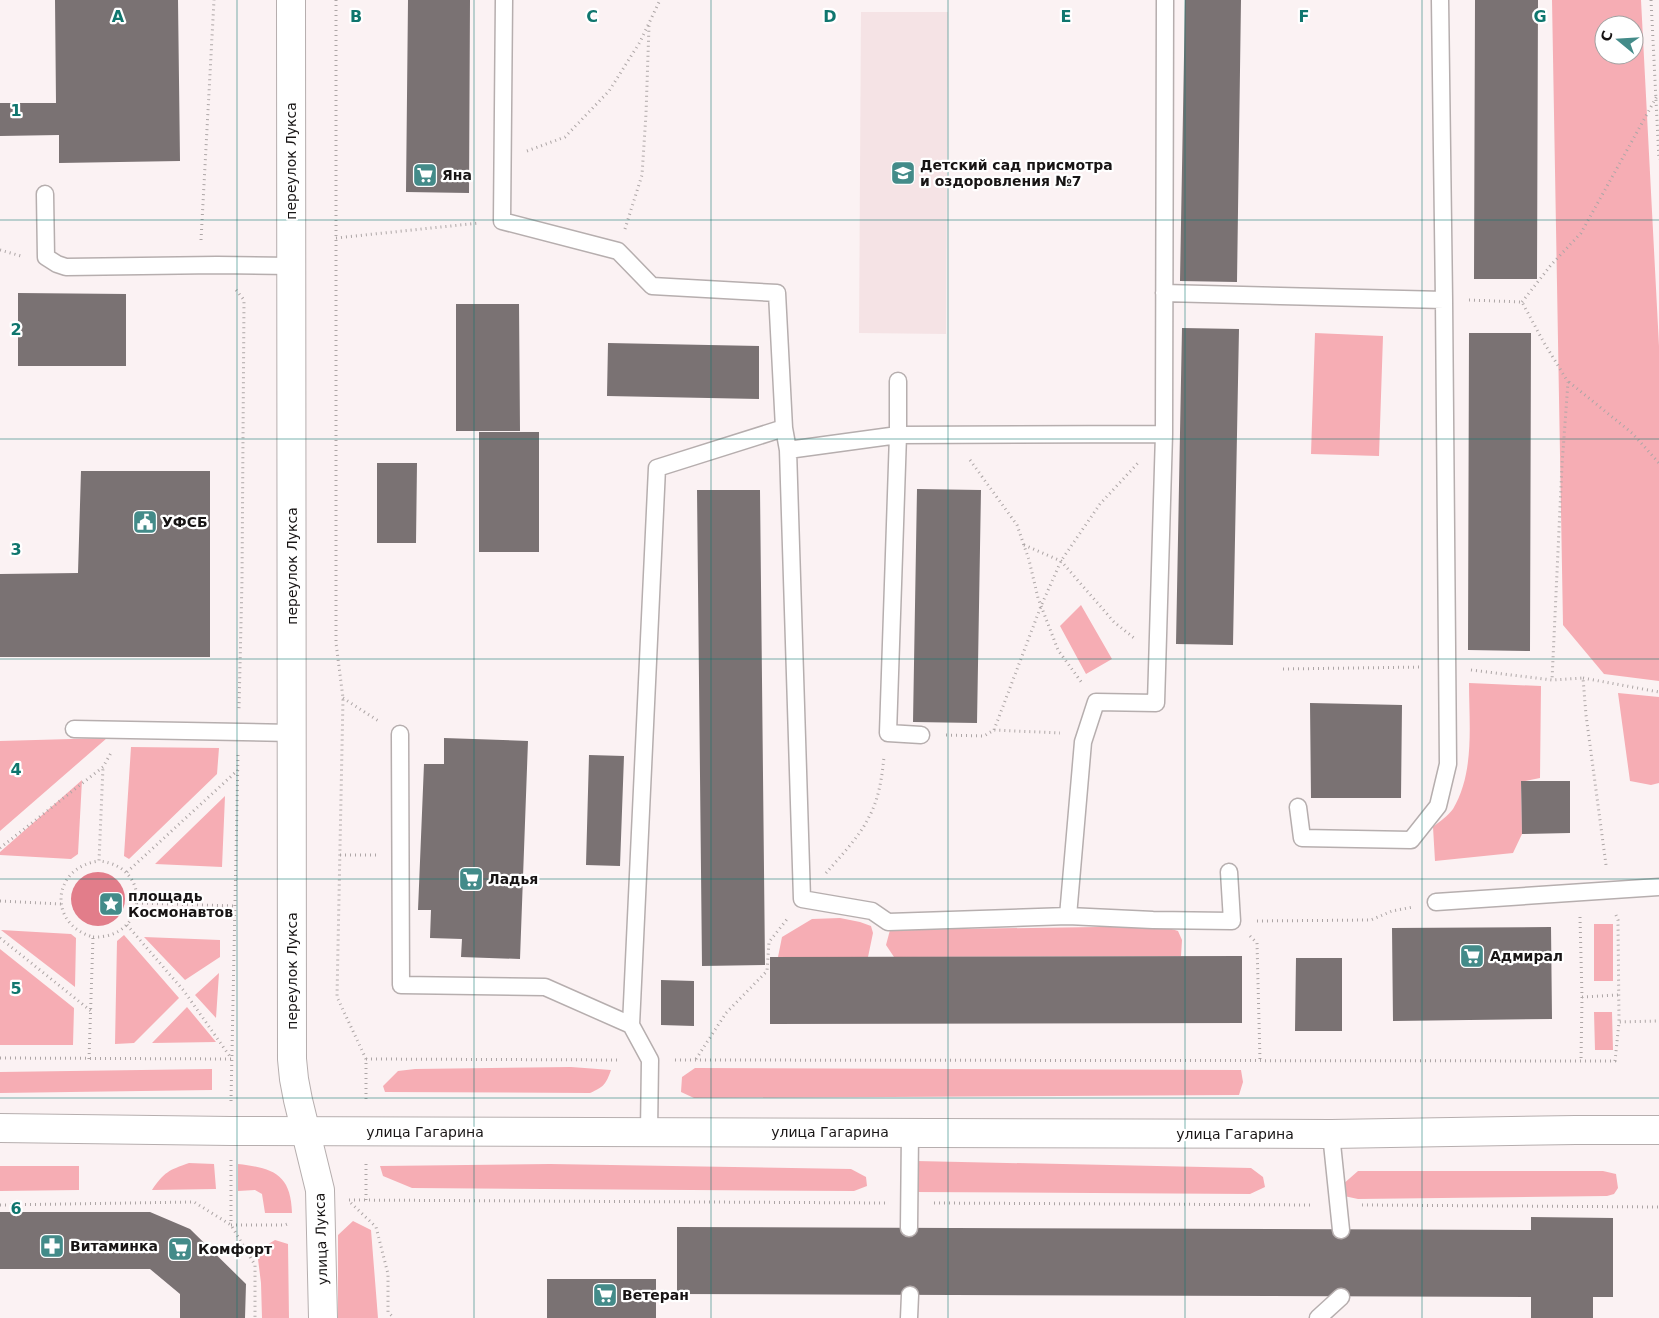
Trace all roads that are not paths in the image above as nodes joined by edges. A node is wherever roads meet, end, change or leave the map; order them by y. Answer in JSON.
{"nodes":[{"id":1,"x":291,"y":0,"type":"edge"},
{"id":2,"x":504,"y":0,"type":"edge"},
{"id":3,"x":1165,"y":0,"type":"edge"},
{"id":4,"x":1440,"y":0,"type":"edge"},
{"id":5,"x":45,"y":194,"type":"dead end"},
{"id":6,"x":292,"y":266,"type":"junction"},
{"id":7,"x":1164,"y":293,"type":"junction"},
{"id":8,"x":1444,"y":300,"type":"junction"},
{"id":9,"x":898,"y":381,"type":"dead end"},
{"id":10,"x":784,"y":428,"type":"junction"},
{"id":11,"x":1164,"y":434,"type":"junction"},
{"id":12,"x":898,"y":435,"type":"junction"},
{"id":13,"x":788,"y":450,"type":"junction"},
{"id":14,"x":74,"y":729,"type":"dead end"},
{"id":15,"x":292,"y":733,"type":"junction"},
{"id":16,"x":400,"y":734,"type":"road end"},
{"id":17,"x":921,"y":734,"type":"road end"},
{"id":18,"x":1298,"y":806,"type":"dead end"},
{"id":19,"x":1230,"y":872,"type":"dead end"},
{"id":20,"x":1659,"y":887,"type":"edge"},
{"id":21,"x":1436,"y":902,"type":"dead end"},
{"id":22,"x":1068,"y":916,"type":"junction"},
{"id":23,"x":631,"y":1024,"type":"junction"},
{"id":24,"x":0,"y":1128,"type":"edge"},
{"id":25,"x":1659,"y":1130,"type":"edge"},
{"id":26,"x":305,"y":1132,"type":"junction"},
{"id":27,"x":649,"y":1132,"type":"junction"},
{"id":28,"x":910,"y":1132,"type":"junction"},
{"id":29,"x":1330,"y":1134,"type":"junction"},
{"id":30,"x":909,"y":1228,"type":"dead end"},
{"id":31,"x":1341,"y":1230,"type":"dead end"},
{"id":32,"x":910,"y":1295,"type":"dead end"},
{"id":33,"x":1341,"y":1296,"type":"dead end"},
{"id":34,"x":323,"y":1318,"type":"edge"},
{"id":35,"x":909,"y":1318,"type":"edge"},
{"id":36,"x":1318,"y":1318,"type":"edge"}],
"edges":[{"from":1,"to":6,"type":"main road","name":"переулок Лукса"},
{"from":2,"to":10,"type":"lane"},
{"from":3,"to":7,"type":"lane"},
{"from":4,"to":8,"type":"lane"},
{"from":5,"to":6,"type":"lane"},
{"from":6,"to":15,"type":"main road","name":"переулок Лукса"},
{"from":7,"to":8,"type":"lane"},
{"from":7,"to":11,"type":"lane"},
{"from":8,"to":18,"type":"lane"},
{"from":9,"to":12,"type":"lane"},
{"from":10,"to":13,"type":"lane"},
{"from":10,"to":23,"type":"lane"},
{"from":11,"to":12,"type":"lane"},
{"from":11,"to":22,"type":"lane"},
{"from":12,"to":13,"type":"lane"},
{"from":12,"to":17,"type":"lane"},
{"from":13,"to":22,"type":"lane"},
{"from":14,"to":15,"type":"lane"},
{"from":15,"to":26,"type":"main road","name":"переулок Лукса"},
{"from":16,"to":23,"type":"lane"},
{"from":19,"to":22,"type":"lane"},
{"from":20,"to":21,"type":"lane"},
{"from":23,"to":27,"type":"lane"},
{"from":24,"to":26,"type":"main road","name":"улица Гагарина"},
{"from":25,"to":29,"type":"main road","name":"улица Гагарина"},
{"from":26,"to":27,"type":"main road","name":"улица Гагарина"},
{"from":26,"to":34,"type":"main road","name":"улица Лукса"},
{"from":27,"to":28,"type":"main road","name":"улица Гагарина"},
{"from":28,"to":29,"type":"main road","name":"улица Гагарина"},
{"from":28,"to":30,"type":"lane"},
{"from":29,"to":31,"type":"lane"},
{"from":32,"to":35,"type":"lane"},
{"from":33,"to":36,"type":"lane"}]}
